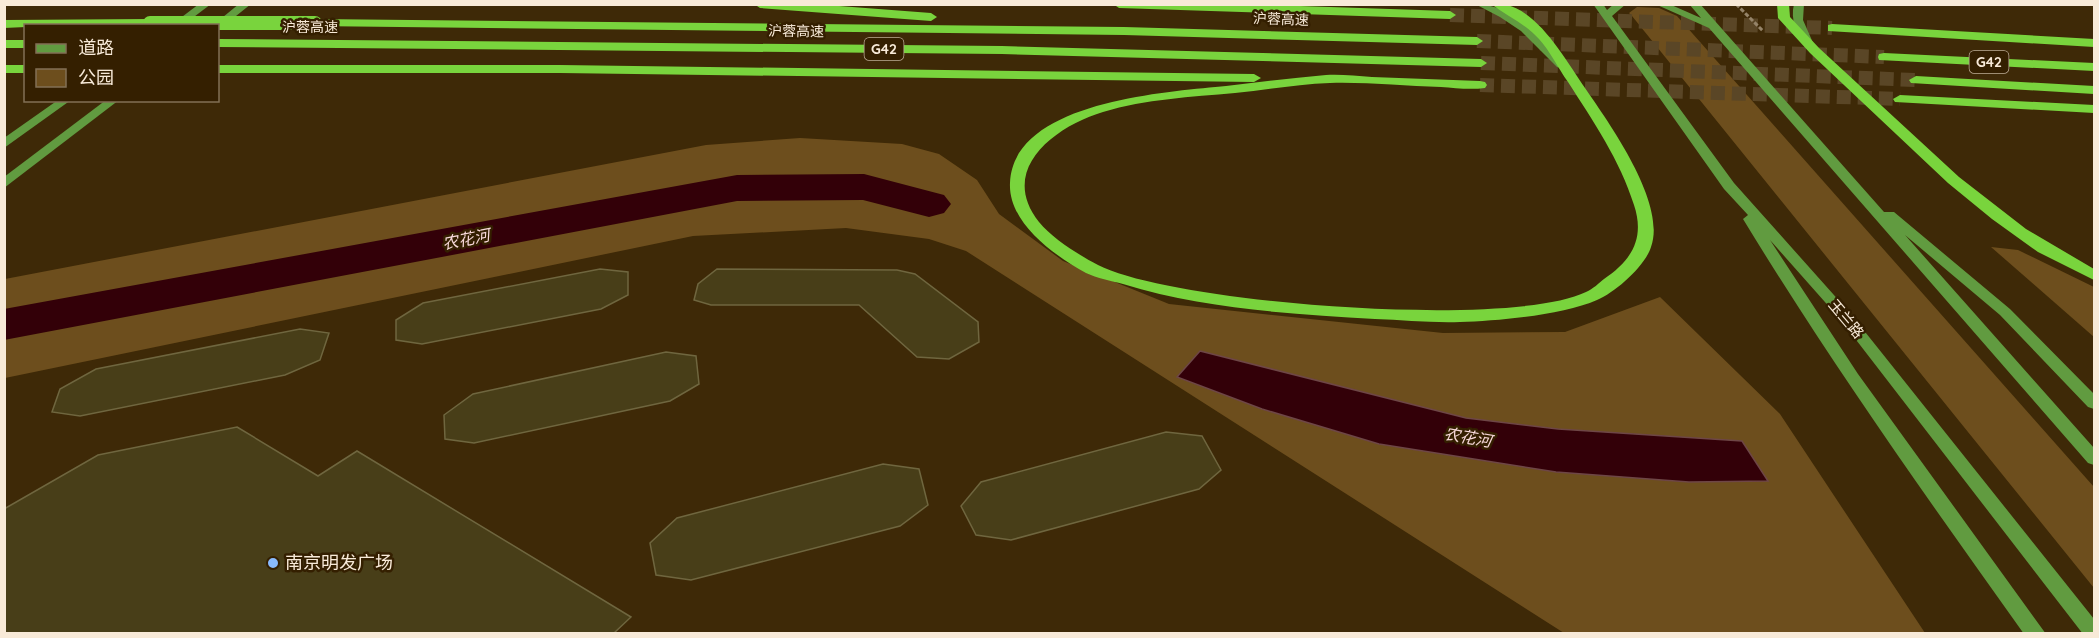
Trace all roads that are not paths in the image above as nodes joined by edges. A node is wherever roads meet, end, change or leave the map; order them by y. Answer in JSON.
{"nodes":[{"id":1,"x":206,"y":4,"type":"edge"},
{"id":2,"x":246,"y":4,"type":"edge"},
{"id":3,"x":760,"y":4,"type":"edge"},
{"id":4,"x":1119,"y":4,"type":"edge"},
{"id":5,"x":1480,"y":4,"type":"edge"},
{"id":6,"x":1497,"y":4,"type":"edge"},
{"id":7,"x":1621,"y":4,"type":"edge"},
{"id":8,"x":1660,"y":4,"type":"edge"},
{"id":9,"x":1694,"y":4,"type":"edge"},
{"id":10,"x":1783,"y":4,"type":"edge"},
{"id":11,"x":1799,"y":4,"type":"edge"},
{"id":12,"x":1602,"y":10,"type":"edge"},
{"id":13,"x":1450,"y":15,"type":"tunnel mouth"},
{"id":14,"x":4,"y":24,"type":"edge"},
{"id":15,"x":178,"y":24,"type":"edge"},
{"id":16,"x":219,"y":24,"type":"edge"},
{"id":17,"x":1717,"y":28,"type":"junction"},
{"id":18,"x":1832,"y":28,"type":"tunnel mouth"},
{"id":19,"x":1124,"y":31,"type":"junction"},
{"id":20,"x":1477,"y":41,"type":"tunnel mouth"},
{"id":21,"x":219,"y":43,"type":"edge"},
{"id":22,"x":2094,"y":43,"type":"edge"},
{"id":23,"x":4,"y":44,"type":"edge"},
{"id":24,"x":24,"y":44,"type":"edge"},
{"id":25,"x":1809,"y":45,"type":"junction"},
{"id":26,"x":1884,"y":57,"type":"tunnel mouth"},
{"id":27,"x":1482,"y":63,"type":"tunnel mouth"},
{"id":28,"x":2094,"y":67,"type":"edge"},
{"id":29,"x":4,"y":69,"type":"edge"},
{"id":30,"x":24,"y":69,"type":"edge"},
{"id":31,"x":219,"y":69,"type":"edge"},
{"id":32,"x":1569,"y":74,"type":"junction"},
{"id":33,"x":1333,"y":79,"type":"junction"},
{"id":34,"x":1916,"y":80,"type":"tunnel mouth"},
{"id":35,"x":1480,"y":86,"type":"tunnel mouth"},
{"id":36,"x":2094,"y":90,"type":"edge"},
{"id":37,"x":1900,"y":99,"type":"tunnel mouth"},
{"id":38,"x":63,"y":102,"type":"edge"},
{"id":39,"x":111,"y":102,"type":"edge"},
{"id":40,"x":1966,"y":102,"type":"junction"},
{"id":41,"x":2094,"y":109,"type":"edge"},
{"id":42,"x":2094,"y":114,"type":"edge"},
{"id":43,"x":4,"y":144,"type":"edge"},
{"id":44,"x":1848,"y":182,"type":"junction"},
{"id":45,"x":4,"y":184,"type":"edge"},
{"id":46,"x":1729,"y":186,"type":"junction"},
{"id":47,"x":2094,"y":275,"type":"edge"},
{"id":48,"x":2094,"y":404,"type":"edge"},
{"id":49,"x":2094,"y":459,"type":"edge"},
{"id":50,"x":2036,"y":633,"type":"edge"},
{"id":51,"x":2094,"y":633,"type":"edge"}],
"edges":[{"from":1,"to":15,"type":"main road"},
{"from":2,"to":16,"type":"main road"},
{"from":3,"to":19,"type":"highway"},
{"from":4,"to":13,"type":"highway"},
{"from":5,"to":32,"type":"main road"},
{"from":6,"to":32,"type":"highway"},
{"from":7,"to":12,"type":"main road"},
{"from":8,"to":17,"type":"main road"},
{"from":9,"to":17,"type":"main road"},
{"from":10,"to":25,"type":"highway"},
{"from":11,"to":25,"type":"main road"},
{"from":12,"to":46,"type":"main road","name":"玉兰路"},
{"from":14,"to":19,"type":"highway","name":"沪蓉高速","number":"G42","bridge":true},
{"from":17,"to":44,"type":"main road"},
{"from":18,"to":22,"type":"highway"},
{"from":19,"to":20,"type":"highway","name":"沪蓉高速","number":"G42"},
{"from":21,"to":27,"type":"highway","name":"沪蓉高速","number":"G42"},
{"from":23,"to":24,"type":"highway"},
{"from":25,"to":47,"type":"highway"},
{"from":26,"to":28,"type":"highway","number":"G42"},
{"from":29,"to":30,"type":"highway"},
{"from":31,"to":33,"type":"highway"},
{"from":32,"to":33,"type":"highway"},
{"from":33,"to":35,"type":"highway"},
{"from":34,"to":36,"type":"highway","number":"G42"},
{"from":37,"to":40,"type":"highway"},
{"from":38,"to":43,"type":"main road"},
{"from":39,"to":45,"type":"main road"},
{"from":40,"to":41,"type":"highway"},
{"from":40,"to":42,"type":"highway"},
{"from":44,"to":48,"type":"main road"},
{"from":44,"to":49,"type":"main road"},
{"from":46,"to":50,"type":"main road"},
{"from":46,"to":51,"type":"main road","name":"玉兰路"}]}
